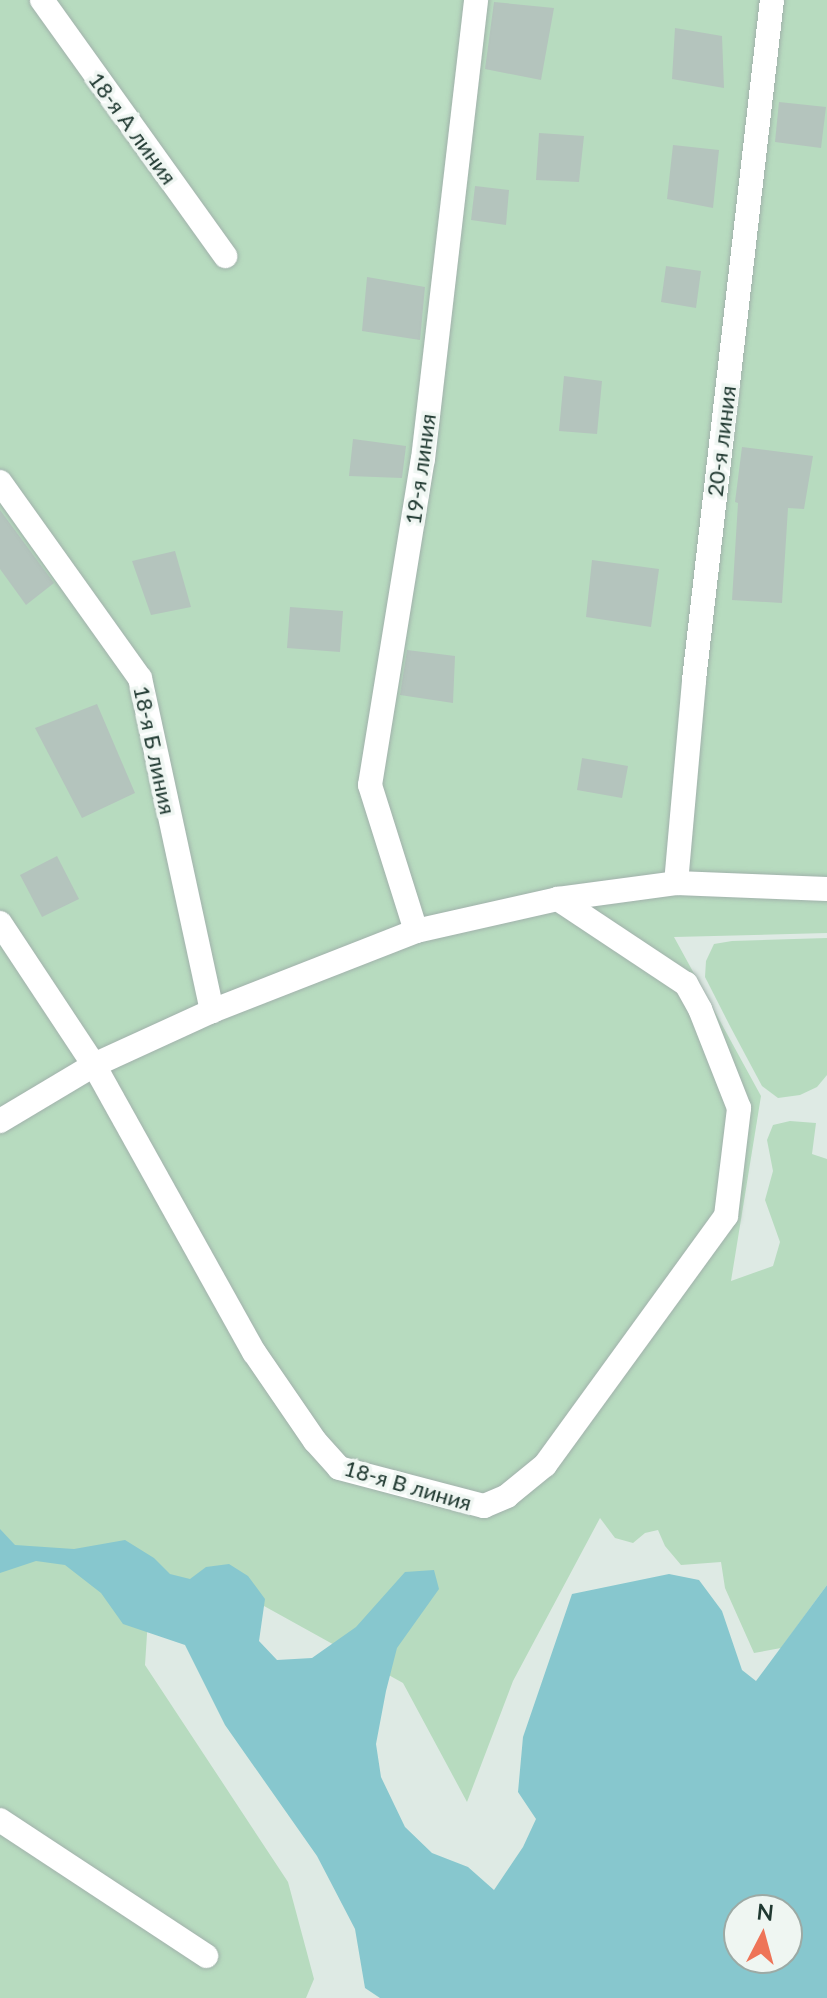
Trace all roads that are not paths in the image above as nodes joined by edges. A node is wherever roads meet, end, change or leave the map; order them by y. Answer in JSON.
{"nodes":[{"id":1,"x":42,"y":0,"type":"edge"},
{"id":2,"x":476,"y":0,"type":"edge"},
{"id":3,"x":772,"y":0,"type":"edge"},
{"id":4,"x":225,"y":256,"type":"dead end"},
{"id":5,"x":0,"y":482,"type":"edge"},
{"id":6,"x":676,"y":883,"type":"junction"},
{"id":7,"x":827,"y":889,"type":"edge"},
{"id":8,"x":558,"y":899,"type":"junction"},
{"id":9,"x":0,"y":923,"type":"edge"},
{"id":10,"x":416,"y":931,"type":"junction"},
{"id":11,"x":212,"y":1011,"type":"junction"},
{"id":12,"x":94,"y":1065,"type":"junction"},
{"id":13,"x":0,"y":1121,"type":"edge"},
{"id":14,"x":0,"y":1820,"type":"edge"},
{"id":15,"x":206,"y":1956,"type":"dead end"}],
"edges":[{"from":1,"to":4,"type":"street","name":"18-я А линия"},
{"from":2,"to":10,"type":"street","name":"19-я линия"},
{"from":3,"to":6,"type":"street","name":"20-я линия"},
{"from":5,"to":11,"type":"street","name":"18-я Б линия"},
{"from":6,"to":7,"type":"street"},
{"from":6,"to":8,"type":"street"},
{"from":8,"to":10,"type":"street"},
{"from":8,"to":12,"type":"street","name":"18-я В линия"},
{"from":9,"to":12,"type":"street","name":"18-я В линия"},
{"from":10,"to":11,"type":"street"},
{"from":11,"to":12,"type":"street"},
{"from":12,"to":13,"type":"street"},
{"from":14,"to":15,"type":"street"}]}
